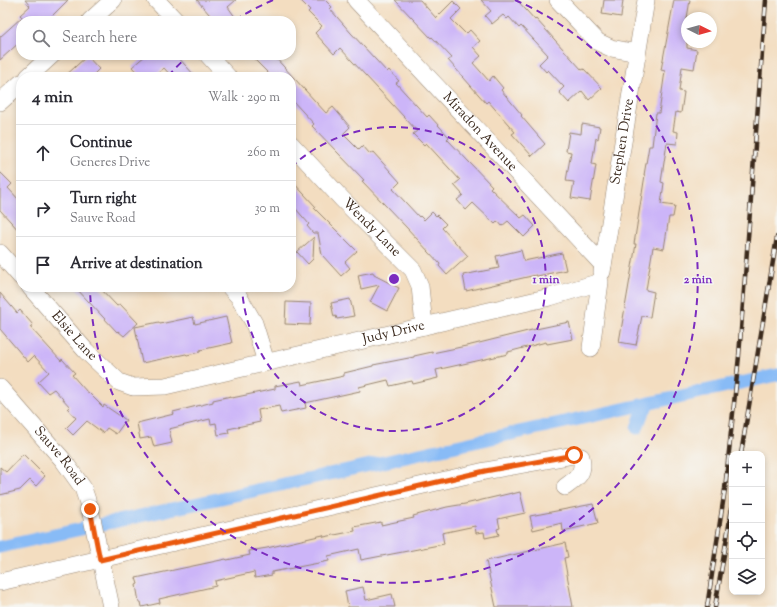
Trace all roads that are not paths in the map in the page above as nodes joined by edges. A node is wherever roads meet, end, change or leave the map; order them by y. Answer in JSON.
{"nodes":[{"id":1,"x":113,"y":0,"type":"edge"},
{"id":2,"x":156,"y":0,"type":"edge"},
{"id":3,"x":356,"y":0,"type":"edge"},
{"id":4,"x":558,"y":0,"type":"edge"},
{"id":5,"x":646,"y":0,"type":"edge"},
{"id":6,"x":95,"y":16,"type":"edge"},
{"id":7,"x":171,"y":16,"type":"edge"},
{"id":8,"x":637,"y":53,"type":"junction"},
{"id":9,"x":47,"y":60,"type":"edge"},
{"id":10,"x":213,"y":60,"type":"edge"},
{"id":11,"x":35,"y":72,"type":"edge"},
{"id":12,"x":223,"y":72,"type":"edge"},
{"id":13,"x":16,"y":89,"type":"edge"},
{"id":14,"x":0,"y":102,"type":"edge"},
{"id":15,"x":296,"y":149,"type":"edge"},
{"id":16,"x":0,"y":253,"type":"edge"},
{"id":17,"x":602,"y":265,"type":"junction"},
{"id":18,"x":16,"y":271,"type":"edge"},
{"id":19,"x":600,"y":282,"type":"junction"},
{"id":20,"x":34,"y":292,"type":"edge"},
{"id":21,"x":234,"y":292,"type":"edge"},
{"id":22,"x":424,"y":326,"type":"junction"},
{"id":23,"x":591,"y":348,"type":"dead end"},
{"id":24,"x":266,"y":362,"type":"junction"},
{"id":25,"x":122,"y":382,"type":"joint"},
{"id":26,"x":0,"y":388,"type":"edge"},
{"id":27,"x":565,"y":487,"type":"dead end"},
{"id":28,"x":99,"y":553,"type":"junction"},
{"id":29,"x":0,"y":582,"type":"edge"},
{"id":30,"x":111,"y":607,"type":"edge"}],
"edges":[{"from":1,"to":6,"type":"street"},
{"from":2,"to":7,"type":"street"},
{"from":3,"to":17,"type":"street","name":"Miradon Avenue"},
{"from":4,"to":8,"type":"street"},
{"from":5,"to":8,"type":"street","name":"Stephen Drive"},
{"from":8,"to":17,"type":"street","name":"Stephen Drive"},
{"from":9,"to":11,"type":"street"},
{"from":10,"to":12,"type":"street"},
{"from":13,"to":14,"type":"street"},
{"from":15,"to":22,"type":"street","name":"Wendy Lane"},
{"from":16,"to":18,"type":"street"},
{"from":17,"to":19,"type":"street","name":"Stephen Drive"},
{"from":19,"to":22,"type":"street","name":"Judy Drive"},
{"from":19,"to":23,"type":"street"},
{"from":20,"to":25,"type":"street","name":"Elsie Lane"},
{"from":21,"to":24,"type":"street"},
{"from":22,"to":24,"type":"street","name":"Judy Drive"},
{"from":24,"to":25,"type":"street","name":"Judy Drive"},
{"from":26,"to":28,"type":"street","name":"Sauve Road"},
{"from":27,"to":28,"type":"street"},
{"from":28,"to":29,"type":"street"},
{"from":28,"to":30,"type":"street","name":"Sauve Road"}]}
